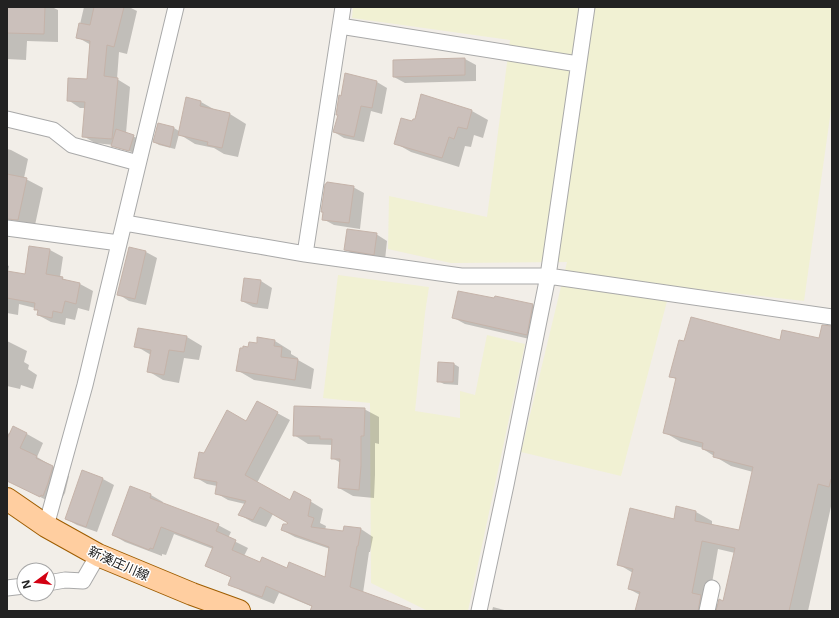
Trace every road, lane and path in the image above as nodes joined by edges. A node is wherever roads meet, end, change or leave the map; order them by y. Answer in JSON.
{"nodes":[{"id":1,"x":176,"y":7,"type":"edge"},
{"id":2,"x":343,"y":7,"type":"edge"},
{"id":3,"x":587,"y":7,"type":"edge"},
{"id":4,"x":340,"y":26,"type":"junction"},
{"id":5,"x":578,"y":64,"type":"junction"},
{"id":6,"x":7,"y":119,"type":"edge"},
{"id":7,"x":138,"y":163,"type":"junction"},
{"id":8,"x":125,"y":223,"type":"junction"},
{"id":9,"x":7,"y":228,"type":"edge"},
{"id":10,"x":119,"y":243,"type":"junction"},
{"id":11,"x":305,"y":254,"type":"junction"},
{"id":12,"x":548,"y":276,"type":"junction"},
{"id":13,"x":832,"y":317,"type":"edge"},
{"id":14,"x":7,"y":499,"type":"edge"},
{"id":15,"x":46,"y":526,"type":"junction"},
{"id":16,"x":98,"y":556,"type":"junction"},
{"id":17,"x":56,"y":581,"type":"edge"},
{"id":18,"x":712,"y":588,"type":"dead end"},
{"id":19,"x":239,"y":611,"type":"edge"},
{"id":20,"x":479,"y":611,"type":"edge"},
{"id":21,"x":707,"y":611,"type":"edge"}],
"edges":[{"from":1,"to":7,"type":"street"},
{"from":2,"to":4,"type":"street"},
{"from":3,"to":5,"type":"street"},
{"from":4,"to":5,"type":"street"},
{"from":4,"to":11,"type":"street"},
{"from":5,"to":12,"type":"street"},
{"from":6,"to":7,"type":"street"},
{"from":7,"to":8,"type":"street"},
{"from":8,"to":10,"type":"street"},
{"from":8,"to":11,"type":"street"},
{"from":9,"to":10,"type":"street"},
{"from":10,"to":15,"type":"street"},
{"from":11,"to":12,"type":"street"},
{"from":12,"to":13,"type":"street"},
{"from":12,"to":20,"type":"street"},
{"from":14,"to":15,"type":"main road","name":"新湊庄川線"},
{"from":15,"to":16,"type":"main road","name":"新湊庄川線"},
{"from":16,"to":17,"type":"street"},
{"from":16,"to":19,"type":"main road","name":"新湊庄川線"},
{"from":18,"to":21,"type":"street"}]}
